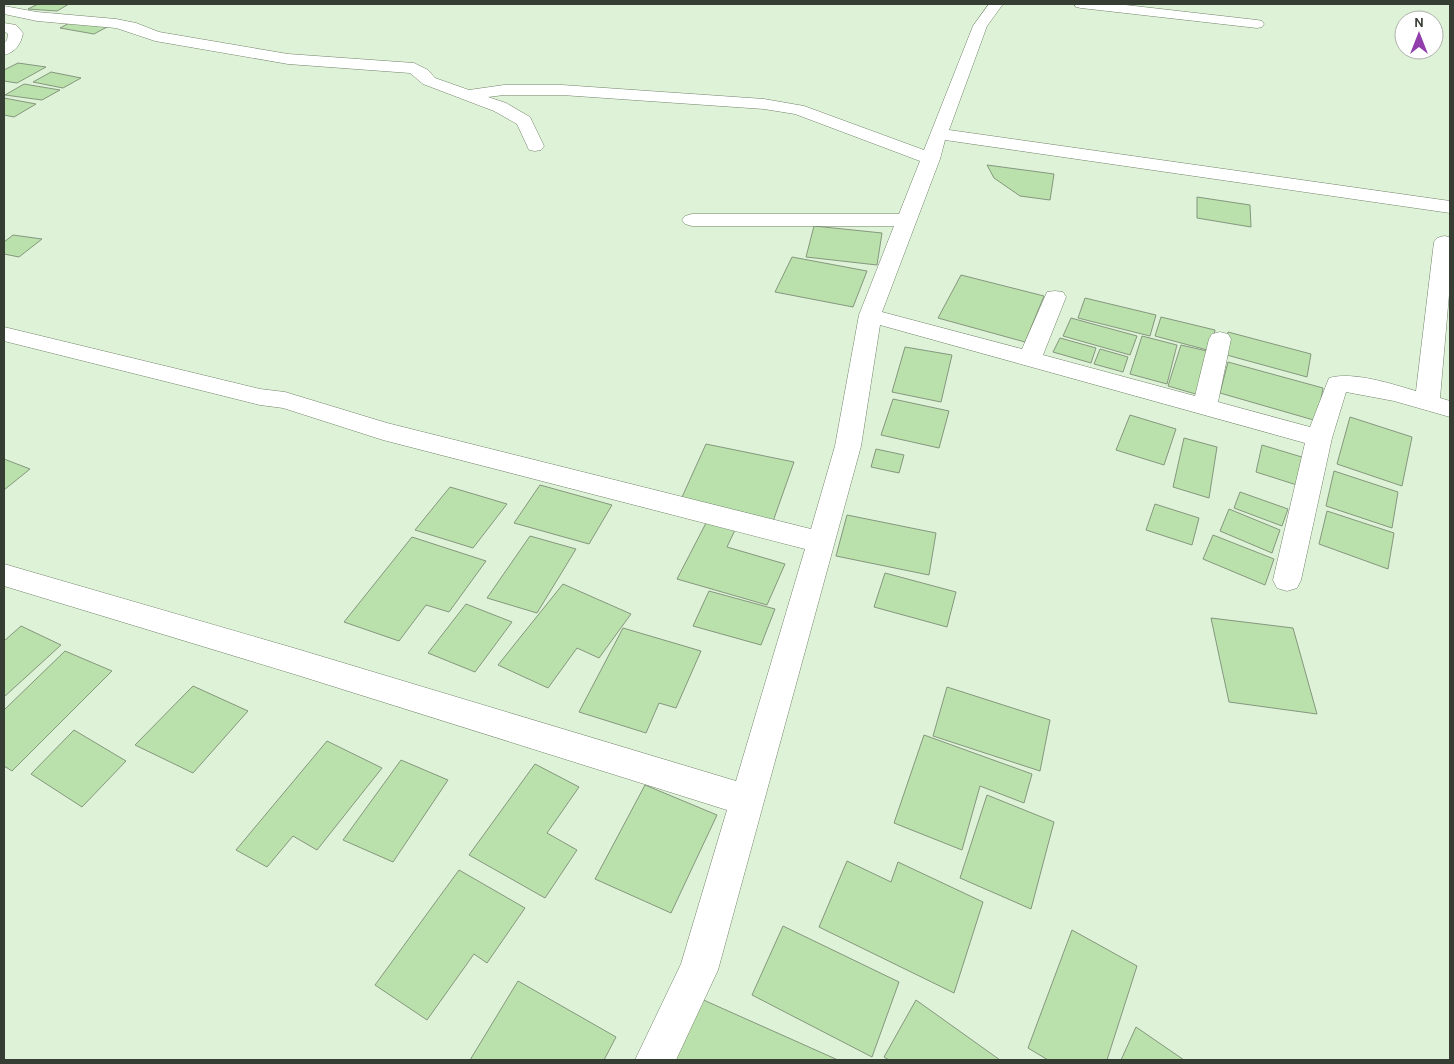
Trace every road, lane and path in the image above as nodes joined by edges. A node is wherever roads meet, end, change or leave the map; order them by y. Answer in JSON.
{"nodes":[{"id":1,"x":996,"y":4,"type":"edge"},
{"id":2,"x":1081,"y":4,"type":"edge"},
{"id":3,"x":4,"y":10,"type":"edge"},
{"id":4,"x":1257,"y":24,"type":"dead end"},
{"id":5,"x":4,"y":26,"type":"edge"},
{"id":6,"x":4,"y":50,"type":"edge"},
{"id":7,"x":468,"y":94,"type":"junction"},
{"id":8,"x":535,"y":146,"type":"dead end"},
{"id":9,"x":935,"y":147,"type":"junction"},
{"id":10,"x":1450,"y":207,"type":"edge"},
{"id":11,"x":692,"y":220,"type":"dead end"},
{"id":12,"x":906,"y":220,"type":"junction"},
{"id":13,"x":1444,"y":242,"type":"dead end"},
{"id":14,"x":1055,"y":297,"type":"dead end"},
{"id":15,"x":870,"y":315,"type":"junction"},
{"id":16,"x":4,"y":334,"type":"edge"},
{"id":17,"x":1220,"y":339,"type":"dead end"},
{"id":18,"x":1030,"y":358,"type":"junction"},
{"id":19,"x":1439,"y":405,"type":"edge"},
{"id":20,"x":1205,"y":406,"type":"junction"},
{"id":21,"x":1319,"y":438,"type":"junction"},
{"id":22,"x":820,"y":542,"type":"junction"},
{"id":23,"x":4,"y":576,"type":"edge"},
{"id":24,"x":1287,"y":580,"type":"dead end"},
{"id":25,"x":748,"y":800,"type":"junction"},
{"id":26,"x":655,"y":1060,"type":"edge"}],
"edges":[{"from":1,"to":9,"type":"street"},
{"from":2,"to":4,"type":"street"},
{"from":3,"to":7,"type":"street"},
{"from":5,"to":6,"type":"street"},
{"from":7,"to":8,"type":"street"},
{"from":7,"to":9,"type":"street"},
{"from":9,"to":10,"type":"street"},
{"from":9,"to":12,"type":"street"},
{"from":11,"to":12,"type":"street"},
{"from":12,"to":15,"type":"street"},
{"from":13,"to":19,"type":"street"},
{"from":14,"to":18,"type":"street"},
{"from":15,"to":18,"type":"street"},
{"from":15,"to":22,"type":"street"},
{"from":16,"to":22,"type":"street"},
{"from":17,"to":20,"type":"street"},
{"from":18,"to":20,"type":"street"},
{"from":19,"to":21,"type":"street"},
{"from":20,"to":21,"type":"street"},
{"from":21,"to":24,"type":"street"},
{"from":22,"to":25,"type":"street"},
{"from":23,"to":25,"type":"street"},
{"from":25,"to":26,"type":"street"}]}
